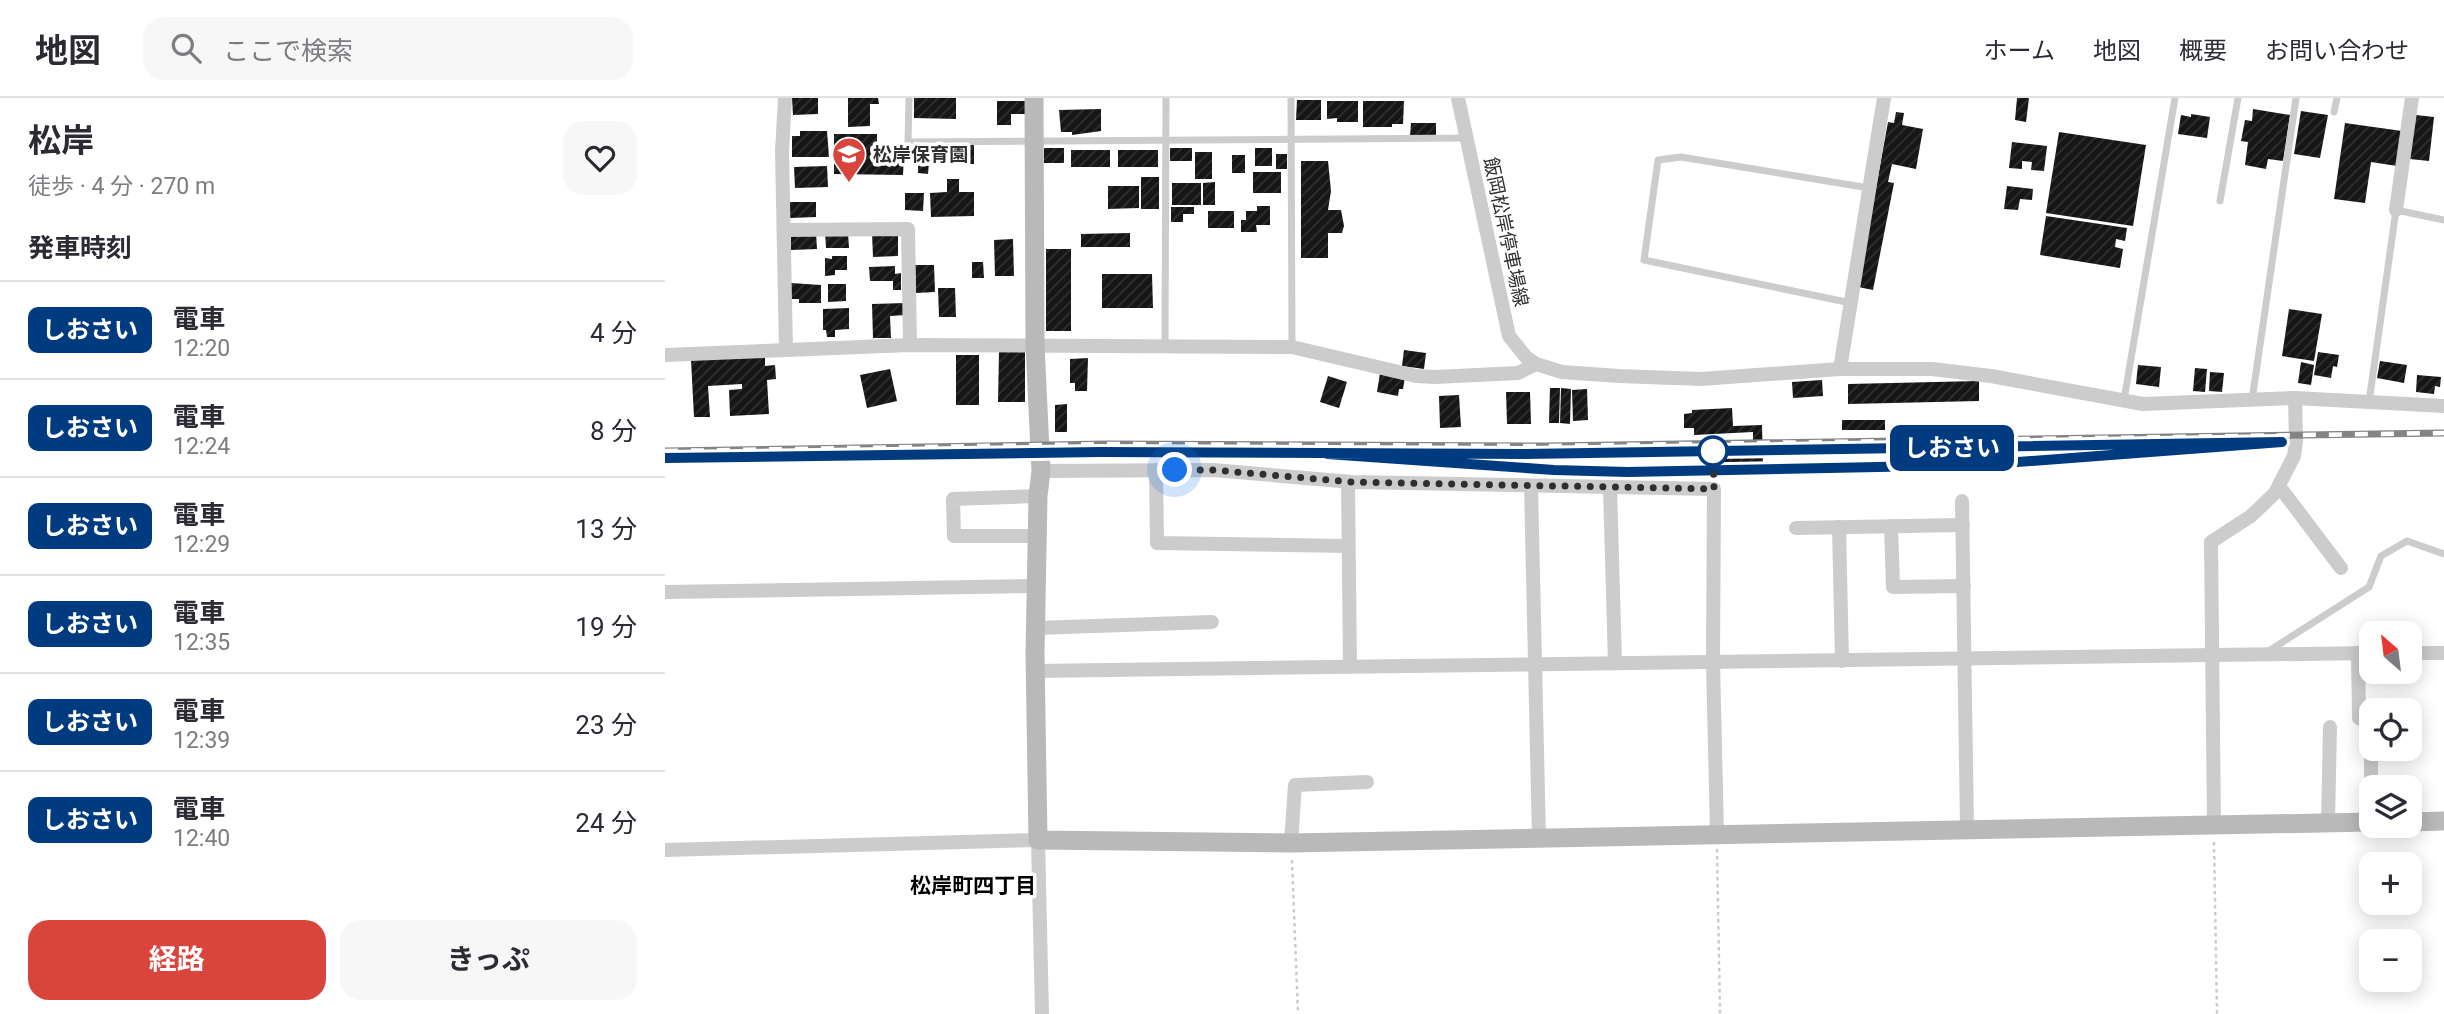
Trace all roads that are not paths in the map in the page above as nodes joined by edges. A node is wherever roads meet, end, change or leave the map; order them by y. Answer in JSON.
{"nodes":[{"id":1,"x":785,"y":98,"type":"edge"},
{"id":2,"x":909,"y":98,"type":"edge"},
{"id":3,"x":1034,"y":98,"type":"edge"},
{"id":4,"x":1166,"y":98,"type":"edge"},
{"id":5,"x":1291,"y":98,"type":"edge"},
{"id":6,"x":1458,"y":98,"type":"edge"},
{"id":7,"x":1884,"y":98,"type":"edge"},
{"id":8,"x":2175,"y":98,"type":"edge"},
{"id":9,"x":2238,"y":98,"type":"edge"},
{"id":10,"x":2296,"y":98,"type":"edge"},
{"id":11,"x":2337,"y":98,"type":"edge"},
{"id":12,"x":2412,"y":98,"type":"edge"},
{"id":13,"x":2335,"y":112,"type":"dead end"},
{"id":14,"x":1467,"y":138,"type":"junction"},
{"id":15,"x":1166,"y":141,"type":"junction"},
{"id":16,"x":1290,"y":141,"type":"junction"},
{"id":17,"x":1034,"y":142,"type":"junction"},
{"id":18,"x":1869,"y":188,"type":"junction"},
{"id":19,"x":2220,"y":201,"type":"dead end"},
{"id":20,"x":2396,"y":210,"type":"junction"},
{"id":21,"x":2444,"y":220,"type":"edge"},
{"id":22,"x":784,"y":230,"type":"junction"},
{"id":23,"x":1851,"y":303,"type":"junction"},
{"id":24,"x":910,"y":345,"type":"junction"},
{"id":25,"x":1035,"y":345,"type":"junction"},
{"id":26,"x":1165,"y":346,"type":"junction"},
{"id":27,"x":1292,"y":347,"type":"junction"},
{"id":28,"x":786,"y":351,"type":"junction"},
{"id":29,"x":665,"y":355,"type":"edge"},
{"id":30,"x":1536,"y":364,"type":"junction"},
{"id":31,"x":1840,"y":369,"type":"junction"},
{"id":32,"x":2295,"y":398,"type":"junction"},
{"id":33,"x":2124,"y":400,"type":"junction"},
{"id":34,"x":2252,"y":400,"type":"junction"},
{"id":35,"x":2369,"y":402,"type":"junction"},
{"id":36,"x":2444,"y":406,"type":"edge"},
{"id":37,"x":1156,"y":470,"type":"junction"},
{"id":38,"x":1041,"y":471,"type":"junction"},
{"id":39,"x":1348,"y":482,"type":"junction"},
{"id":40,"x":1531,"y":486,"type":"junction"},
{"id":41,"x":2279,"y":486,"type":"junction"},
{"id":42,"x":1610,"y":488,"type":"junction"},
{"id":43,"x":1038,"y":496,"type":"junction"},
{"id":44,"x":1962,"y":500,"type":"dead end"},
{"id":45,"x":1963,"y":525,"type":"junction"},
{"id":46,"x":1891,"y":526,"type":"junction"},
{"id":47,"x":1839,"y":527,"type":"junction"},
{"id":48,"x":1796,"y":528,"type":"dead end"},
{"id":49,"x":1037,"y":536,"type":"junction"},
{"id":50,"x":1348,"y":546,"type":"junction"},
{"id":51,"x":2444,"y":554,"type":"edge"},
{"id":52,"x":2341,"y":568,"type":"dead end"},
{"id":53,"x":1037,"y":586,"type":"junction"},
{"id":54,"x":1964,"y":586,"type":"junction"},
{"id":55,"x":665,"y":592,"type":"edge"},
{"id":56,"x":1212,"y":622,"type":"dead end"},
{"id":57,"x":1036,"y":628,"type":"junction"},
{"id":58,"x":2359,"y":653,"type":"edge"},
{"id":59,"x":2422,"y":653,"type":"edge"},
{"id":60,"x":2444,"y":653,"type":"edge"},
{"id":61,"x":2213,"y":654,"type":"junction"},
{"id":62,"x":2263,"y":654,"type":"junction"},
{"id":63,"x":1965,"y":659,"type":"junction"},
{"id":64,"x":1842,"y":661,"type":"junction"},
{"id":65,"x":1713,"y":662,"type":"junction"},
{"id":66,"x":1615,"y":663,"type":"junction"},
{"id":67,"x":1535,"y":664,"type":"junction"},
{"id":68,"x":1350,"y":667,"type":"junction"},
{"id":69,"x":1035,"y":671,"type":"junction"},
{"id":70,"x":2362,"y":684,"type":"edge"},
{"id":71,"x":2330,"y":727,"type":"dead end"},
{"id":72,"x":2371,"y":775,"type":"edge"},
{"id":73,"x":1367,"y":782,"type":"dead end"},
{"id":74,"x":2444,"y":821,"type":"edge"},
{"id":75,"x":2359,"y":822,"type":"edge"},
{"id":76,"x":2422,"y":822,"type":"edge"},
{"id":77,"x":2327,"y":823,"type":"junction"},
{"id":78,"x":2214,"y":825,"type":"junction"},
{"id":79,"x":1967,"y":830,"type":"junction"},
{"id":80,"x":1717,"y":834,"type":"junction"},
{"id":81,"x":1539,"y":838,"type":"junction"},
{"id":82,"x":1038,"y":840,"type":"junction"},
{"id":83,"x":1291,"y":843,"type":"junction"},
{"id":84,"x":665,"y":850,"type":"edge"},
{"id":85,"x":1042,"y":1014,"type":"edge"}],
"edges":[{"from":1,"to":22,"type":"street"},
{"from":2,"to":17,"type":"lane"},
{"from":3,"to":17,"type":"street"},
{"from":4,"to":15,"type":"lane"},
{"from":5,"to":16,"type":"lane"},
{"from":6,"to":14,"type":"street","name":"飯岡松岸停車場線"},
{"from":7,"to":18,"type":"street"},
{"from":8,"to":33,"type":"lane"},
{"from":9,"to":19,"type":"lane"},
{"from":10,"to":34,"type":"lane"},
{"from":11,"to":13,"type":"lane"},
{"from":12,"to":20,"type":"street"},
{"from":14,"to":16,"type":"lane"},
{"from":14,"to":30,"type":"street","name":"飯岡松岸停車場線"},
{"from":15,"to":16,"type":"lane"},
{"from":15,"to":17,"type":"lane"},
{"from":15,"to":26,"type":"lane"},
{"from":16,"to":27,"type":"lane"},
{"from":17,"to":25,"type":"street"},
{"from":18,"to":23,"type":"street"},
{"from":18,"to":23,"type":"lane"},
{"from":20,"to":21,"type":"lane"},
{"from":20,"to":35,"type":"lane"},
{"from":22,"to":24,"type":"street"},
{"from":22,"to":28,"type":"street"},
{"from":23,"to":31,"type":"street"},
{"from":24,"to":25,"type":"street"},
{"from":24,"to":28,"type":"street"},
{"from":25,"to":26,"type":"street"},
{"from":25,"to":38,"type":"street"},
{"from":26,"to":27,"type":"street"},
{"from":27,"to":30,"type":"street"},
{"from":28,"to":29,"type":"street"},
{"from":30,"to":31,"type":"street"},
{"from":31,"to":33,"type":"street"},
{"from":32,"to":34,"type":"street"},
{"from":32,"to":35,"type":"street"},
{"from":32,"to":41,"type":"street"},
{"from":33,"to":34,"type":"street"},
{"from":35,"to":36,"type":"street"},
{"from":37,"to":38,"type":"street"},
{"from":37,"to":39,"type":"street"},
{"from":37,"to":50,"type":"street"},
{"from":38,"to":43,"type":"street"},
{"from":39,"to":40,"type":"street"},
{"from":39,"to":50,"type":"street"},
{"from":40,"to":42,"type":"street"},
{"from":40,"to":67,"type":"street"},
{"from":41,"to":52,"type":"street"},
{"from":41,"to":61,"type":"street"},
{"from":42,"to":65,"type":"street"},
{"from":42,"to":66,"type":"street"},
{"from":43,"to":49,"type":"street"},
{"from":43,"to":49,"type":"street"},
{"from":44,"to":45,"type":"street"},
{"from":45,"to":46,"type":"street"},
{"from":45,"to":54,"type":"street"},
{"from":46,"to":47,"type":"street"},
{"from":46,"to":54,"type":"street"},
{"from":47,"to":48,"type":"street"},
{"from":47,"to":64,"type":"street"},
{"from":49,"to":53,"type":"street"},
{"from":50,"to":68,"type":"street"},
{"from":51,"to":62,"type":"lane"},
{"from":53,"to":55,"type":"street"},
{"from":53,"to":57,"type":"street"},
{"from":54,"to":63,"type":"street"},
{"from":56,"to":57,"type":"street"},
{"from":57,"to":69,"type":"street"},
{"from":58,"to":62,"type":"street"},
{"from":59,"to":60,"type":"street"},
{"from":61,"to":62,"type":"street"},
{"from":61,"to":63,"type":"street"},
{"from":61,"to":78,"type":"street"},
{"from":63,"to":64,"type":"street"},
{"from":63,"to":79,"type":"street"},
{"from":64,"to":65,"type":"street"},
{"from":65,"to":66,"type":"street"},
{"from":65,"to":80,"type":"street"},
{"from":66,"to":67,"type":"street"},
{"from":67,"to":68,"type":"street"},
{"from":67,"to":81,"type":"street"},
{"from":68,"to":69,"type":"street"},
{"from":69,"to":82,"type":"street"},
{"from":70,"to":72,"type":"street"},
{"from":71,"to":77,"type":"street"},
{"from":73,"to":83,"type":"street"},
{"from":74,"to":76,"type":"street"},
{"from":75,"to":77,"type":"street"},
{"from":77,"to":78,"type":"street"},
{"from":78,"to":79,"type":"street"},
{"from":79,"to":80,"type":"street"},
{"from":80,"to":81,"type":"street"},
{"from":81,"to":83,"type":"street"},
{"from":82,"to":83,"type":"street"},
{"from":82,"to":84,"type":"street"},
{"from":82,"to":85,"type":"street"}]}
